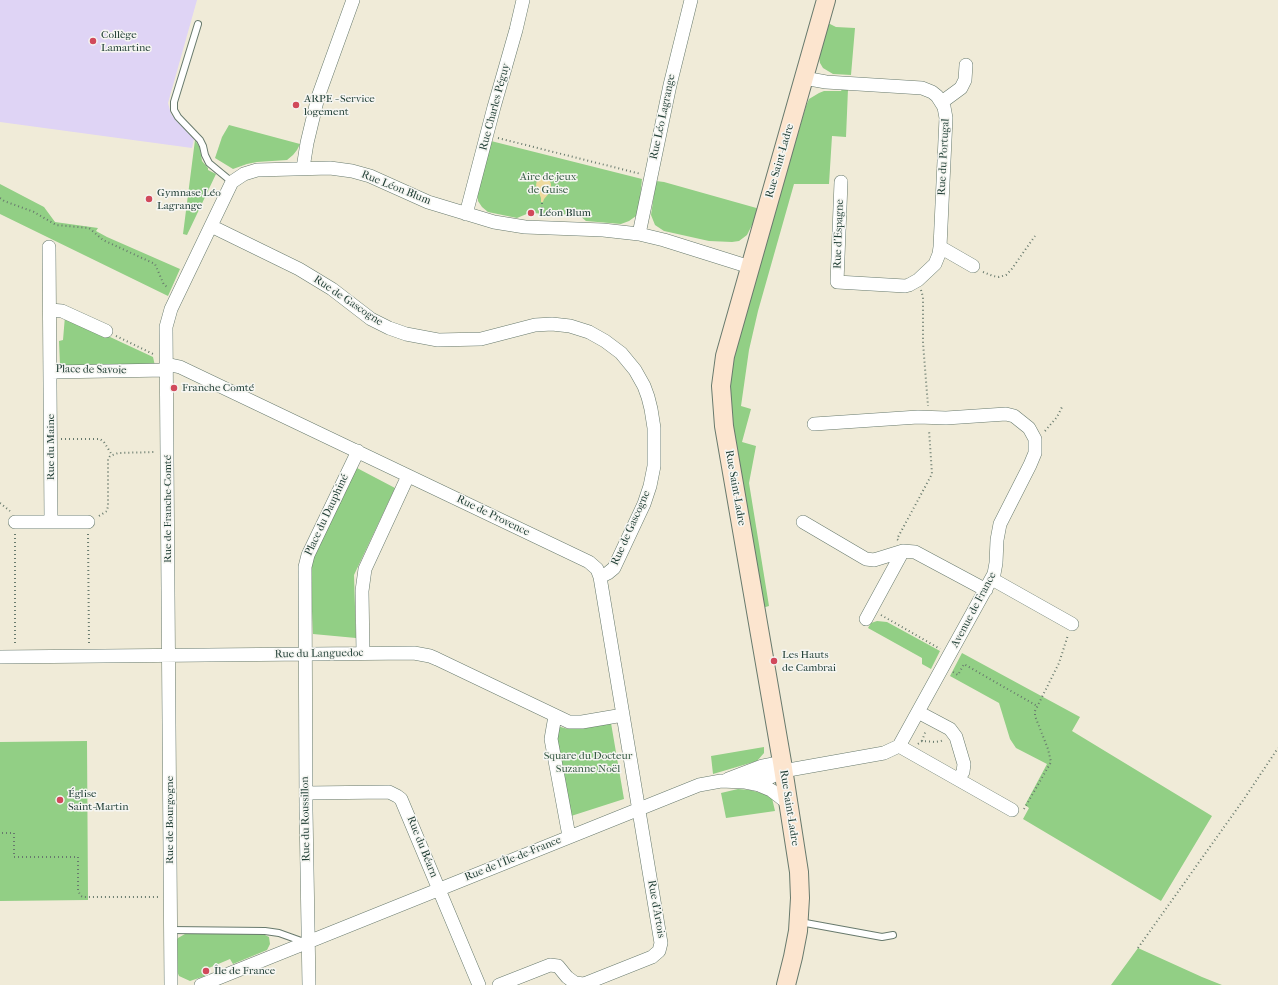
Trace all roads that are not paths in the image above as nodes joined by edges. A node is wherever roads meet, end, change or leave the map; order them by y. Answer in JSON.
{"nodes":[{"id":1,"x":353,"y":0,"type":"edge"},
{"id":2,"x":524,"y":0,"type":"edge"},
{"id":3,"x":691,"y":0,"type":"edge"},
{"id":4,"x":826,"y":0,"type":"edge"},
{"id":5,"x":198,"y":24,"type":"dead end"},
{"id":6,"x":966,"y":65,"type":"dead end"},
{"id":7,"x":804,"y":78,"type":"junction"},
{"id":8,"x":942,"y":102,"type":"junction"},
{"id":9,"x":303,"y":168,"type":"junction"},
{"id":10,"x":232,"y":182,"type":"junction"},
{"id":11,"x":841,"y":182,"type":"dead end"},
{"id":12,"x":466,"y":214,"type":"junction"},
{"id":13,"x":211,"y":226,"type":"junction"},
{"id":14,"x":639,"y":234,"type":"junction"},
{"id":15,"x":49,"y":247,"type":"dead end"},
{"id":16,"x":940,"y":247,"type":"junction"},
{"id":17,"x":750,"y":266,"type":"junction"},
{"id":18,"x":974,"y":266,"type":"road end"},
{"id":19,"x":50,"y":310,"type":"junction"},
{"id":20,"x":106,"y":331,"type":"road end"},
{"id":21,"x":166,"y":365,"type":"junction"},
{"id":22,"x":51,"y":372,"type":"junction"},
{"id":23,"x":814,"y":424,"type":"dead end"},
{"id":24,"x":358,"y":452,"type":"junction"},
{"id":25,"x":408,"y":476,"type":"junction"},
{"id":26,"x":15,"y":522,"type":"road end"},
{"id":27,"x":51,"y":522,"type":"junction"},
{"id":28,"x":88,"y":522,"type":"road end"},
{"id":29,"x":803,"y":522,"type":"dead end"},
{"id":30,"x":903,"y":552,"type":"junction"},
{"id":31,"x":600,"y":577,"type":"junction"},
{"id":32,"x":989,"y":584,"type":"junction"},
{"id":33,"x":869,"y":614,"type":"road end"},
{"id":34,"x":1072,"y":624,"type":"road end"},
{"id":35,"x":363,"y":653,"type":"junction"},
{"id":36,"x":306,"y":654,"type":"junction"},
{"id":37,"x":168,"y":655,"type":"junction"},
{"id":38,"x":0,"y":657,"type":"edge"},
{"id":39,"x":918,"y":712,"type":"junction"},
{"id":40,"x":623,"y":715,"type":"junction"},
{"id":41,"x":555,"y":716,"type":"junction"},
{"id":42,"x":899,"y":746,"type":"junction"},
{"id":43,"x":782,"y":767,"type":"junction"},
{"id":44,"x":958,"y":779,"type":"junction"},
{"id":45,"x":721,"y":781,"type":"junction"},
{"id":46,"x":744,"y":782,"type":"junction"},
{"id":47,"x":306,"y":793,"type":"junction"},
{"id":48,"x":789,"y":804,"type":"junction"},
{"id":49,"x":638,"y":809,"type":"junction"},
{"id":50,"x":1012,"y":810,"type":"road end"},
{"id":51,"x":569,"y":836,"type":"junction"},
{"id":52,"x":439,"y":889,"type":"junction"},
{"id":53,"x":799,"y":922,"type":"junction"},
{"id":54,"x":170,"y":930,"type":"junction"},
{"id":55,"x":893,"y":935,"type":"dead end"},
{"id":56,"x":308,"y":943,"type":"junction"},
{"id":57,"x":569,"y":983,"type":"edge"},
{"id":58,"x":171,"y":985,"type":"edge"},
{"id":59,"x":201,"y":985,"type":"edge"},
{"id":60,"x":308,"y":985,"type":"edge"},
{"id":61,"x":479,"y":985,"type":"edge"},
{"id":62,"x":499,"y":985,"type":"edge"},
{"id":63,"x":786,"y":985,"type":"edge"}],
"edges":[{"from":1,"to":9,"type":"street"},
{"from":2,"to":12,"type":"street","name":"Rue Charles Péguy"},
{"from":3,"to":14,"type":"street","name":"Rue Léo Lagrange"},
{"from":4,"to":7,"type":"street","name":"Rue Saint-Ladre"},
{"from":5,"to":10,"type":"lane"},
{"from":6,"to":8,"type":"street"},
{"from":7,"to":8,"type":"street","name":"Rue du Portugal"},
{"from":7,"to":17,"type":"street","name":"Rue Saint-Ladre"},
{"from":8,"to":16,"type":"street","name":"Rue du Portugal"},
{"from":9,"to":10,"type":"street","name":"Rue Léon Blum"},
{"from":9,"to":12,"type":"street","name":"Rue Léon Blum"},
{"from":10,"to":13,"type":"street"},
{"from":11,"to":16,"type":"street","name":"Rue d'Espagne"},
{"from":12,"to":14,"type":"street","name":"Rue Léon Blum"},
{"from":13,"to":21,"type":"street"},
{"from":13,"to":31,"type":"street","name":"Rue de Gascogne"},
{"from":14,"to":17,"type":"street","name":"Rue Léon Blum"},
{"from":15,"to":19,"type":"street","name":"Place de Savoie"},
{"from":16,"to":18,"type":"street"},
{"from":17,"to":43,"type":"street","name":"Rue Saint-Ladre"},
{"from":19,"to":20,"type":"street"},
{"from":19,"to":22,"type":"street","name":"Place de Savoie"},
{"from":21,"to":22,"type":"street","name":"Place de Savoie"},
{"from":21,"to":24,"type":"street","name":"Rue de Provence"},
{"from":21,"to":37,"type":"street","name":"Rue de Franche-Comté"},
{"from":22,"to":27,"type":"street","name":"Rue du Maine"},
{"from":23,"to":32,"type":"street","name":"Avenue de France"},
{"from":24,"to":25,"type":"street","name":"Rue de Provence"},
{"from":24,"to":36,"type":"street","name":"Place du Dauphiné"},
{"from":25,"to":31,"type":"street","name":"Rue de Provence"},
{"from":25,"to":35,"type":"street"},
{"from":26,"to":27,"type":"street"},
{"from":27,"to":28,"type":"street"},
{"from":29,"to":30,"type":"street"},
{"from":30,"to":32,"type":"street"},
{"from":30,"to":33,"type":"street"},
{"from":31,"to":40,"type":"street","name":"Rue de Provence"},
{"from":32,"to":34,"type":"street"},
{"from":32,"to":39,"type":"street","name":"Avenue de France"},
{"from":35,"to":36,"type":"street","name":"Rue du Languedoc"},
{"from":35,"to":41,"type":"street","name":"Rue du Languedoc"},
{"from":36,"to":37,"type":"street","name":"Rue du Languedoc"},
{"from":36,"to":47,"type":"street","name":"Rue du Roussillon"},
{"from":37,"to":38,"type":"street","name":"Rue du Languedoc"},
{"from":37,"to":54,"type":"street","name":"Rue de Bourgogne"},
{"from":39,"to":42,"type":"street","name":"Avenue de France"},
{"from":39,"to":44,"type":"street"},
{"from":40,"to":41,"type":"street","name":"Rue du Languedoc"},
{"from":40,"to":49,"type":"street","name":"Rue de Provence"},
{"from":41,"to":51,"type":"street"},
{"from":42,"to":43,"type":"street"},
{"from":42,"to":44,"type":"street"},
{"from":43,"to":45,"type":"street","name":"Rue de l'Île-de-France"},
{"from":43,"to":46,"type":"street","name":"Rue de l'Île-de-France"},
{"from":43,"to":48,"type":"street","name":"Rue Saint-Ladre"},
{"from":44,"to":50,"type":"street"},
{"from":45,"to":46,"type":"street","name":"Rue de l'Île-de-France"},
{"from":45,"to":49,"type":"street","name":"Rue de l'Île-de-France"},
{"from":46,"to":48,"type":"street","name":"Rue de l'Île-de-France"},
{"from":47,"to":52,"type":"street","name":"Rue du Béarn"},
{"from":47,"to":56,"type":"street","name":"Rue du Roussillon"},
{"from":48,"to":53,"type":"street","name":"Rue Saint-Ladre"},
{"from":49,"to":51,"type":"street","name":"Rue de l'Île-de-France"},
{"from":49,"to":57,"type":"street","name":"Rue d'Artois"},
{"from":51,"to":52,"type":"street","name":"Rue de l'Île-de-France"},
{"from":52,"to":56,"type":"street","name":"Rue de l'Île-de-France"},
{"from":52,"to":61,"type":"street","name":"Rue du Béarn"},
{"from":53,"to":55,"type":"lane"},
{"from":53,"to":63,"type":"street","name":"Rue Saint-Ladre"},
{"from":54,"to":56,"type":"lane"},
{"from":54,"to":58,"type":"street","name":"Rue de Bourgogne"},
{"from":56,"to":59,"type":"street","name":"Rue de l'Île-de-France"},
{"from":56,"to":60,"type":"street","name":"Rue du Roussillon"},
{"from":57,"to":62,"type":"street","name":"Rue d'Artois"}]}
